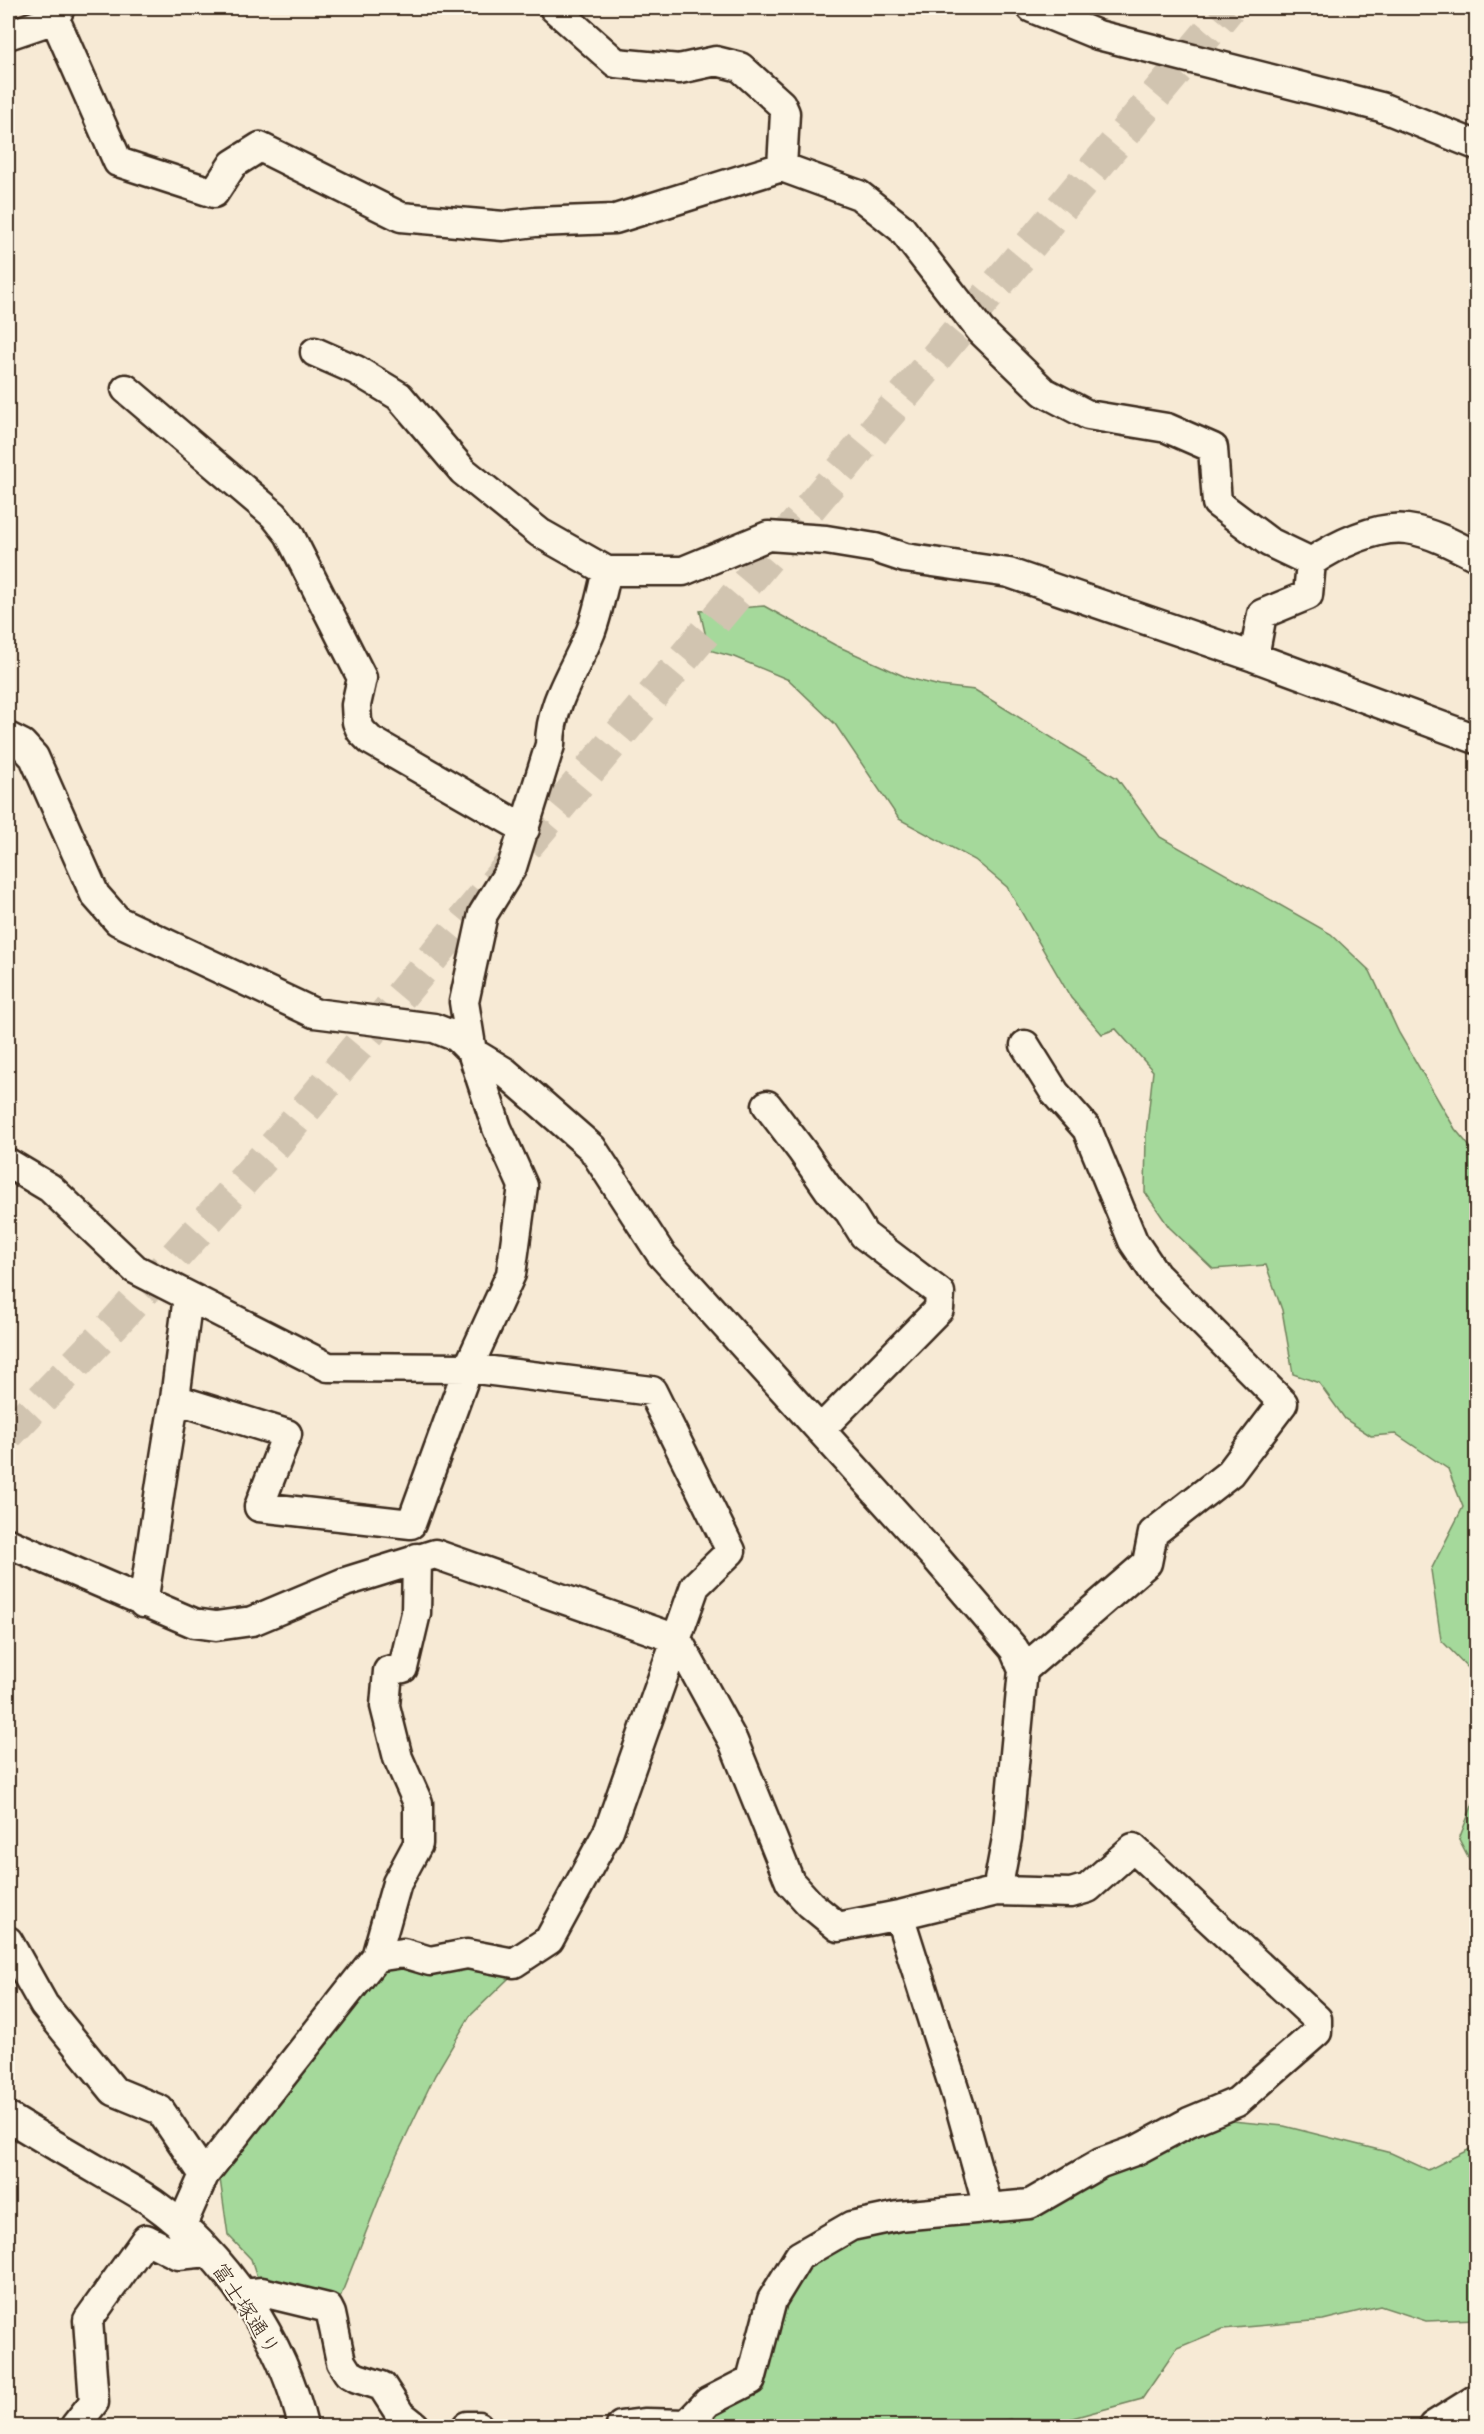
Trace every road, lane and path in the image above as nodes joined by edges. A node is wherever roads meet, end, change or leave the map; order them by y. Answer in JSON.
{"nodes":[{"id":1,"x":554,"y":8,"type":"edge"},
{"id":2,"x":1032,"y":8,"type":"edge"},
{"id":3,"x":57,"y":13,"type":"edge"},
{"id":4,"x":8,"y":35,"type":"edge"},
{"id":5,"x":1476,"y":145,"type":"edge"},
{"id":6,"x":782,"y":167,"type":"junction"},
{"id":7,"x":315,"y":352,"type":"dead end"},
{"id":8,"x":126,"y":389,"type":"dead end"},
{"id":9,"x":1476,"y":555,"type":"edge"},
{"id":10,"x":1311,"y":562,"type":"junction"},
{"id":11,"x":607,"y":572,"type":"junction"},
{"id":12,"x":1254,"y":657,"type":"junction"},
{"id":13,"x":8,"y":736,"type":"edge"},
{"id":14,"x":1476,"y":739,"type":"edge"},
{"id":15,"x":525,"y":829,"type":"junction"},
{"id":16,"x":1025,"y":1045,"type":"dead end"},
{"id":17,"x":472,"y":1052,"type":"junction"},
{"id":18,"x":767,"y":1105,"type":"dead end"},
{"id":19,"x":8,"y":1163,"type":"edge"},
{"id":20,"x":188,"y":1296,"type":"junction"},
{"id":21,"x":468,"y":1368,"type":"junction"},
{"id":22,"x":175,"y":1400,"type":"junction"},
{"id":23,"x":820,"y":1430,"type":"junction"},
{"id":24,"x":8,"y":1543,"type":"edge"},
{"id":25,"x":417,"y":1558,"type":"junction"},
{"id":26,"x":143,"y":1603,"type":"junction"},
{"id":27,"x":677,"y":1639,"type":"junction"},
{"id":28,"x":1023,"y":1670,"type":"junction"},
{"id":29,"x":997,"y":1891,"type":"junction"},
{"id":30,"x":899,"y":1915,"type":"junction"},
{"id":31,"x":8,"y":1941,"type":"edge"},
{"id":32,"x":376,"y":1957,"type":"junction"},
{"id":33,"x":8,"y":2117,"type":"edge"},
{"id":34,"x":204,"y":2175,"type":"junction"},
{"id":35,"x":988,"y":2207,"type":"junction"},
{"id":36,"x":181,"y":2226,"type":"junction"},
{"id":37,"x":208,"y":2252,"type":"junction"},
{"id":38,"x":242,"y":2294,"type":"junction"},
{"id":39,"x":1476,"y":2399,"type":"edge"},
{"id":40,"x":75,"y":2427,"type":"edge"},
{"id":41,"x":303,"y":2427,"type":"edge"},
{"id":42,"x":415,"y":2427,"type":"edge"},
{"id":43,"x":467,"y":2427,"type":"edge"},
{"id":44,"x":478,"y":2427,"type":"edge"},
{"id":45,"x":621,"y":2427,"type":"edge"},
{"id":46,"x":1433,"y":2427,"type":"edge"}],
"edges":[{"from":1,"to":6,"type":"street"},
{"from":2,"to":5,"type":"street"},
{"from":3,"to":4,"type":"street"},
{"from":3,"to":6,"type":"street"},
{"from":6,"to":10,"type":"street"},
{"from":7,"to":11,"type":"street"},
{"from":8,"to":15,"type":"street"},
{"from":9,"to":10,"type":"street"},
{"from":10,"to":12,"type":"street"},
{"from":11,"to":12,"type":"street"},
{"from":11,"to":15,"type":"street"},
{"from":12,"to":14,"type":"street"},
{"from":13,"to":17,"type":"street"},
{"from":15,"to":17,"type":"street"},
{"from":16,"to":28,"type":"street"},
{"from":17,"to":21,"type":"street"},
{"from":17,"to":23,"type":"street"},
{"from":18,"to":23,"type":"street"},
{"from":19,"to":20,"type":"street"},
{"from":20,"to":21,"type":"street"},
{"from":20,"to":22,"type":"street"},
{"from":21,"to":22,"type":"street"},
{"from":21,"to":27,"type":"street"},
{"from":22,"to":26,"type":"street"},
{"from":23,"to":28,"type":"street"},
{"from":24,"to":26,"type":"street"},
{"from":25,"to":26,"type":"street"},
{"from":25,"to":27,"type":"street"},
{"from":25,"to":32,"type":"street"},
{"from":27,"to":30,"type":"street"},
{"from":27,"to":32,"type":"street"},
{"from":28,"to":29,"type":"street"},
{"from":29,"to":30,"type":"street"},
{"from":29,"to":35,"type":"street"},
{"from":30,"to":35,"type":"street"},
{"from":31,"to":34,"type":"street"},
{"from":32,"to":34,"type":"street"},
{"from":33,"to":36,"type":"street","name":"富士塚通り"},
{"from":34,"to":36,"type":"street"},
{"from":35,"to":45,"type":"street"},
{"from":36,"to":37,"type":"street","name":"富士塚通り"},
{"from":37,"to":38,"type":"street","name":"富士塚通り"},
{"from":37,"to":40,"type":"street"},
{"from":38,"to":41,"type":"street","name":"富士塚通り"},
{"from":38,"to":42,"type":"street"},
{"from":39,"to":46,"type":"street"},
{"from":43,"to":44,"type":"street"}]}
